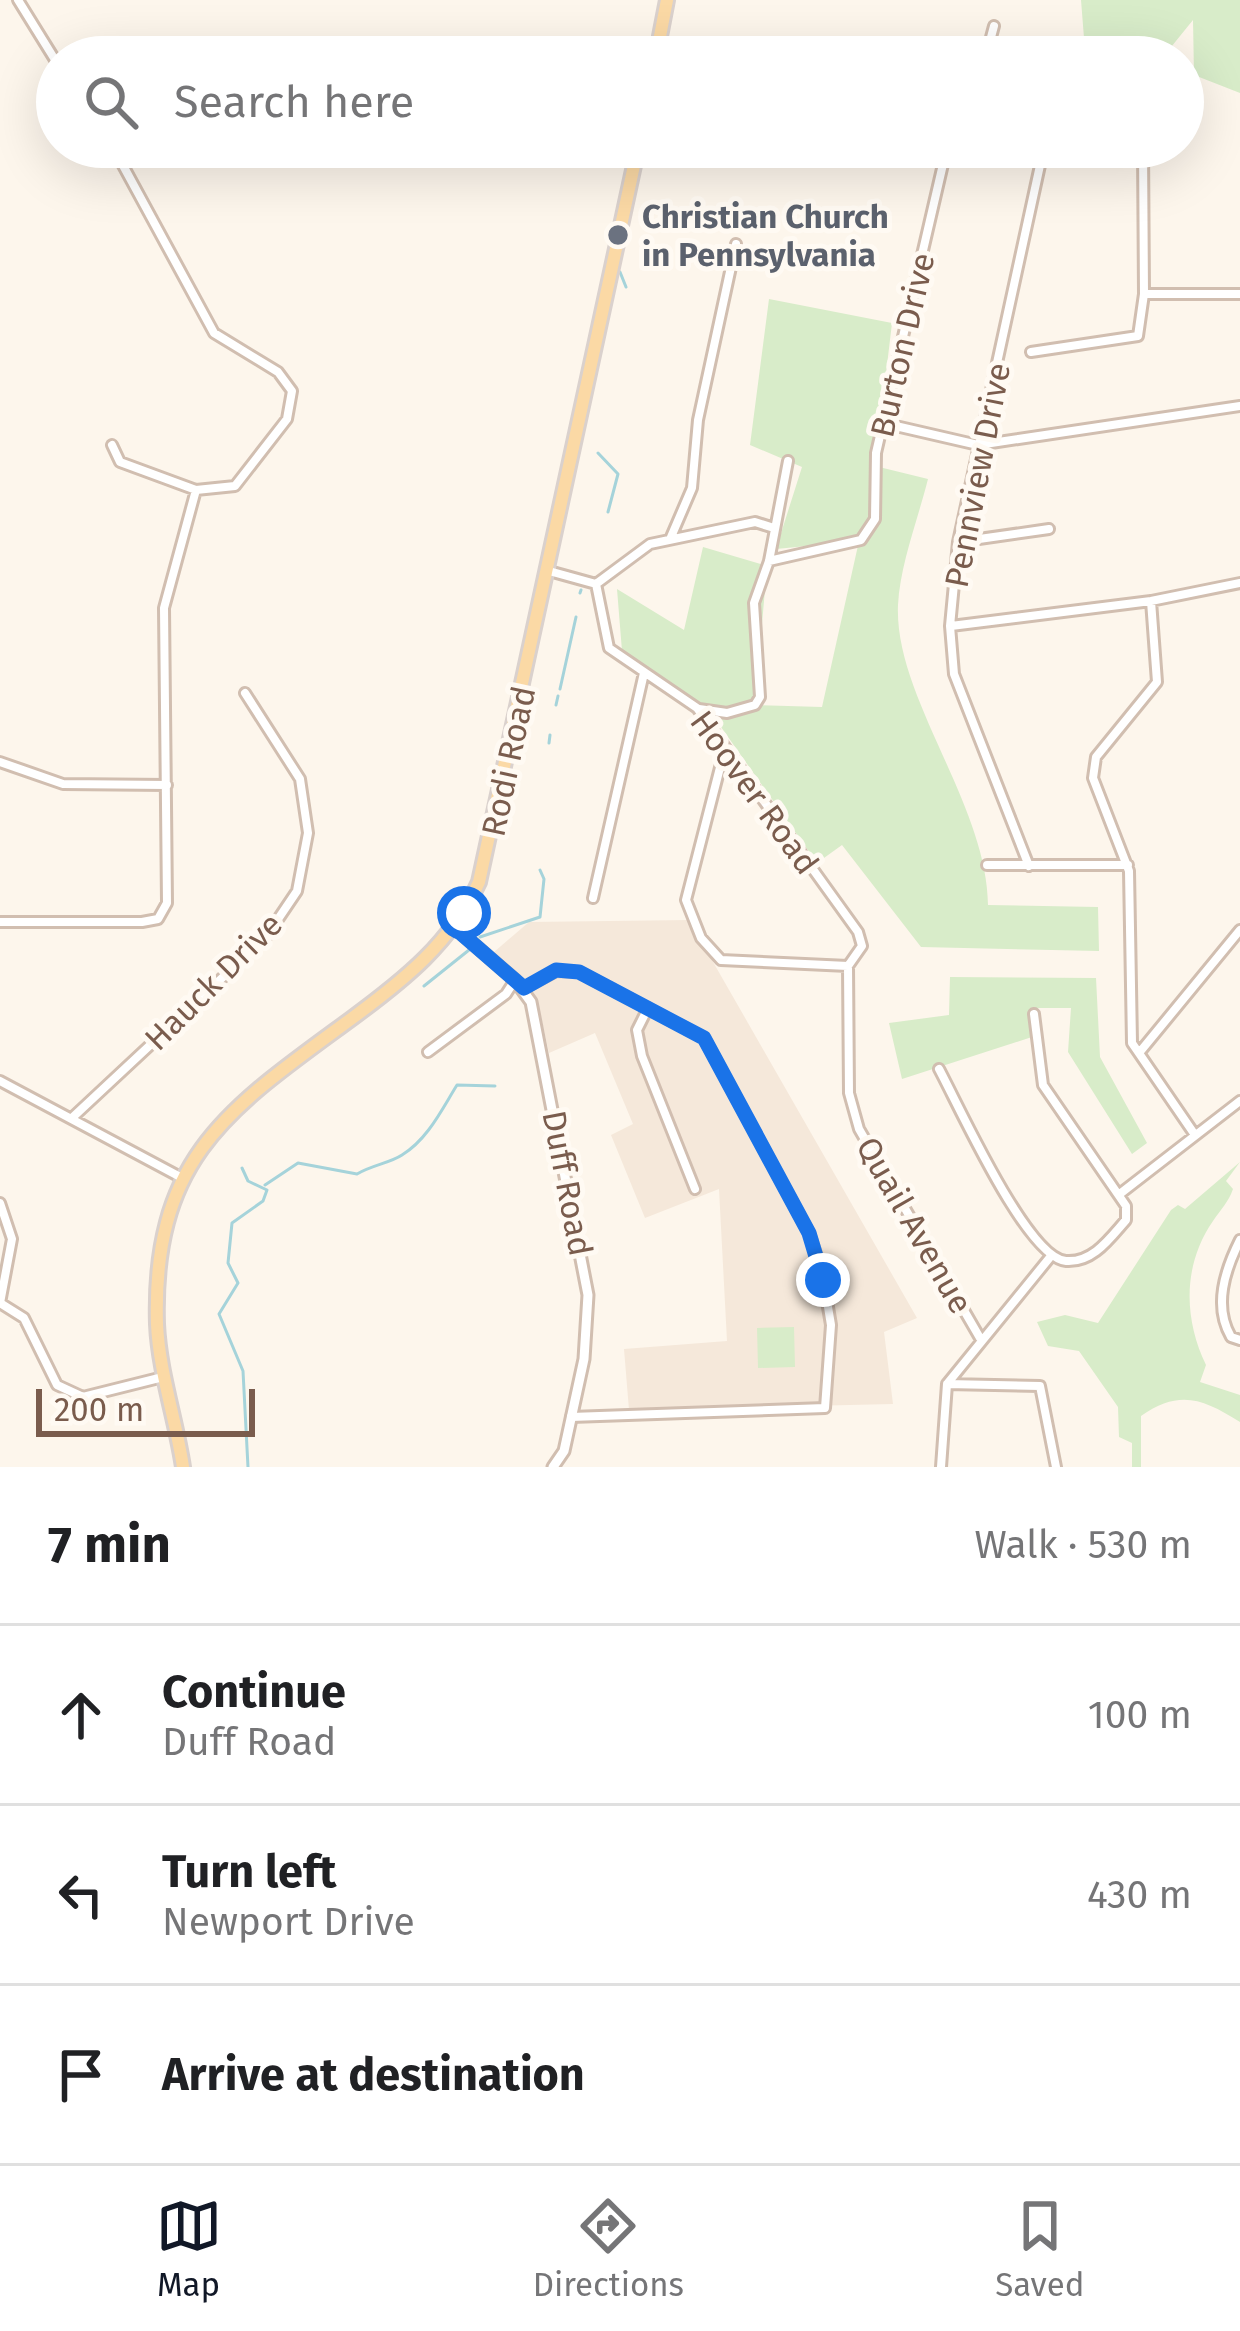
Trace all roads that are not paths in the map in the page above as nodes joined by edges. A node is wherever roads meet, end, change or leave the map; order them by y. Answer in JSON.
{"nodes":[{"id":1,"x":18,"y":0,"type":"edge"},
{"id":2,"x":667,"y":0,"type":"edge"},
{"id":3,"x":994,"y":26,"type":"dead end"},
{"id":4,"x":40,"y":36,"type":"edge"},
{"id":5,"x":660,"y":36,"type":"edge"},
{"id":6,"x":991,"y":36,"type":"edge"},
{"id":7,"x":124,"y":168,"type":"edge"},
{"id":8,"x":634,"y":168,"type":"edge"},
{"id":9,"x":942,"y":168,"type":"edge"},
{"id":10,"x":1039,"y":168,"type":"edge"},
{"id":11,"x":1144,"y":168,"type":"edge"},
{"id":12,"x":736,"y":244,"type":"dead end"},
{"id":13,"x":1144,"y":294,"type":"junction"},
{"id":14,"x":1240,"y":294,"type":"edge"},
{"id":15,"x":1031,"y":352,"type":"dead end"},
{"id":16,"x":1240,"y":406,"type":"edge"},
{"id":17,"x":886,"y":424,"type":"junction"},
{"id":18,"x":112,"y":445,"type":"dead end"},
{"id":19,"x":978,"y":445,"type":"junction"},
{"id":20,"x":788,"y":461,"type":"dead end"},
{"id":21,"x":196,"y":490,"type":"junction"},
{"id":22,"x":774,"y":528,"type":"junction"},
{"id":23,"x":1049,"y":529,"type":"dead end"},
{"id":24,"x":671,"y":537,"type":"junction"},
{"id":25,"x":958,"y":542,"type":"junction"},
{"id":26,"x":770,"y":561,"type":"junction"},
{"id":27,"x":549,"y":571,"type":"junction"},
{"id":28,"x":1240,"y":583,"type":"edge"},
{"id":29,"x":596,"y":584,"type":"junction"},
{"id":30,"x":1151,"y":601,"type":"junction"},
{"id":31,"x":950,"y":626,"type":"junction"},
{"id":32,"x":644,"y":673,"type":"junction"},
{"id":33,"x":244,"y":693,"type":"dead end"},
{"id":34,"x":697,"y":709,"type":"junction"},
{"id":35,"x":724,"y":752,"type":"junction"},
{"id":36,"x":0,"y":762,"type":"edge"},
{"id":37,"x":166,"y":785,"type":"junction"},
{"id":38,"x":987,"y":865,"type":"dead end"},
{"id":39,"x":1128,"y":865,"type":"junction"},
{"id":40,"x":1029,"y":866,"type":"junction"},
{"id":41,"x":593,"y":898,"type":"dead end"},
{"id":42,"x":0,"y":922,"type":"edge"},
{"id":43,"x":455,"y":928,"type":"junction"},
{"id":44,"x":1240,"y":930,"type":"edge"},
{"id":45,"x":848,"y":966,"type":"junction"},
{"id":46,"x":519,"y":984,"type":"junction"},
{"id":47,"x":648,"y":1008,"type":"junction"},
{"id":48,"x":1034,"y":1014,"type":"dead end"},
{"id":49,"x":428,"y":1052,"type":"dead end"},
{"id":50,"x":1139,"y":1053,"type":"junction"},
{"id":51,"x":939,"y":1069,"type":"dead end"},
{"id":52,"x":0,"y":1081,"type":"edge"},
{"id":53,"x":1240,"y":1101,"type":"edge"},
{"id":54,"x":73,"y":1117,"type":"junction"},
{"id":55,"x":1195,"y":1135,"type":"junction"},
{"id":56,"x":184,"y":1180,"type":"junction"},
{"id":57,"x":695,"y":1189,"type":"dead end"},
{"id":58,"x":1121,"y":1193,"type":"junction"},
{"id":59,"x":0,"y":1202,"type":"edge"},
{"id":60,"x":1240,"y":1240,"type":"edge"},
{"id":61,"x":1052,"y":1256,"type":"junction"},
{"id":62,"x":0,"y":1303,"type":"edge"},
{"id":63,"x":980,"y":1338,"type":"junction"},
{"id":64,"x":1240,"y":1340,"type":"edge"},
{"id":65,"x":166,"y":1376,"type":"junction"},
{"id":66,"x":946,"y":1384,"type":"junction"},
{"id":67,"x":571,"y":1418,"type":"junction"},
{"id":68,"x":183,"y":1467,"type":"edge"},
{"id":69,"x":553,"y":1467,"type":"edge"},
{"id":70,"x":940,"y":1467,"type":"edge"},
{"id":71,"x":1056,"y":1467,"type":"edge"}],
"edges":[{"from":1,"to":4,"type":"street"},
{"from":2,"to":5,"type":"main road"},
{"from":3,"to":6,"type":"street"},
{"from":7,"to":21,"type":"street"},
{"from":8,"to":27,"type":"main road","name":"Rodi Road"},
{"from":9,"to":17,"type":"street","name":"Burton Drive"},
{"from":10,"to":19,"type":"street","name":"Pennview Drive"},
{"from":11,"to":13,"type":"street"},
{"from":12,"to":24,"type":"street"},
{"from":13,"to":14,"type":"street"},
{"from":13,"to":15,"type":"street"},
{"from":16,"to":19,"type":"street"},
{"from":17,"to":19,"type":"street"},
{"from":17,"to":26,"type":"street","name":"Burton Drive"},
{"from":18,"to":21,"type":"street"},
{"from":19,"to":25,"type":"street","name":"Pennview Drive"},
{"from":20,"to":22,"type":"street"},
{"from":21,"to":37,"type":"street"},
{"from":22,"to":24,"type":"street"},
{"from":22,"to":26,"type":"street"},
{"from":23,"to":25,"type":"street"},
{"from":24,"to":29,"type":"street"},
{"from":25,"to":31,"type":"street","name":"Pennview Drive"},
{"from":26,"to":34,"type":"street"},
{"from":27,"to":29,"type":"street"},
{"from":27,"to":43,"type":"main road","name":"Rodi Road"},
{"from":28,"to":30,"type":"street"},
{"from":29,"to":32,"type":"street","name":"Hoover Road"},
{"from":30,"to":31,"type":"street"},
{"from":30,"to":39,"type":"street"},
{"from":31,"to":40,"type":"street","name":"Pennview Drive"},
{"from":32,"to":34,"type":"street","name":"Hoover Road"},
{"from":32,"to":41,"type":"street"},
{"from":33,"to":54,"type":"street","name":"Hauck Drive"},
{"from":34,"to":35,"type":"street","name":"Hoover Road"},
{"from":35,"to":45,"type":"street","name":"Hoover Road"},
{"from":35,"to":45,"type":"street"},
{"from":36,"to":37,"type":"street"},
{"from":37,"to":42,"type":"street"},
{"from":38,"to":40,"type":"street"},
{"from":39,"to":40,"type":"street"},
{"from":39,"to":50,"type":"street"},
{"from":43,"to":46,"type":"street"},
{"from":43,"to":56,"type":"main road","name":"Rodi Road"},
{"from":44,"to":50,"type":"street"},
{"from":45,"to":63,"type":"street","name":"Quail Avenue"},
{"from":46,"to":47,"type":"street"},
{"from":46,"to":49,"type":"street"},
{"from":46,"to":67,"type":"street","name":"Duff Road"},
{"from":47,"to":57,"type":"street"},
{"from":47,"to":67,"type":"street"},
{"from":48,"to":58,"type":"street"},
{"from":50,"to":55,"type":"street"},
{"from":51,"to":61,"type":"street"},
{"from":52,"to":54,"type":"street"},
{"from":53,"to":55,"type":"street"},
{"from":54,"to":56,"type":"street"},
{"from":55,"to":58,"type":"street"},
{"from":56,"to":65,"type":"main road","name":"Rodi Road"},
{"from":58,"to":61,"type":"street"},
{"from":59,"to":62,"type":"street"},
{"from":60,"to":64,"type":"street"},
{"from":61,"to":63,"type":"street"},
{"from":62,"to":65,"type":"street"},
{"from":63,"to":66,"type":"street"},
{"from":65,"to":68,"type":"main road","name":"Rodi Road"},
{"from":66,"to":70,"type":"street"},
{"from":66,"to":71,"type":"street"},
{"from":67,"to":69,"type":"street","name":"Duff Road"}]}
